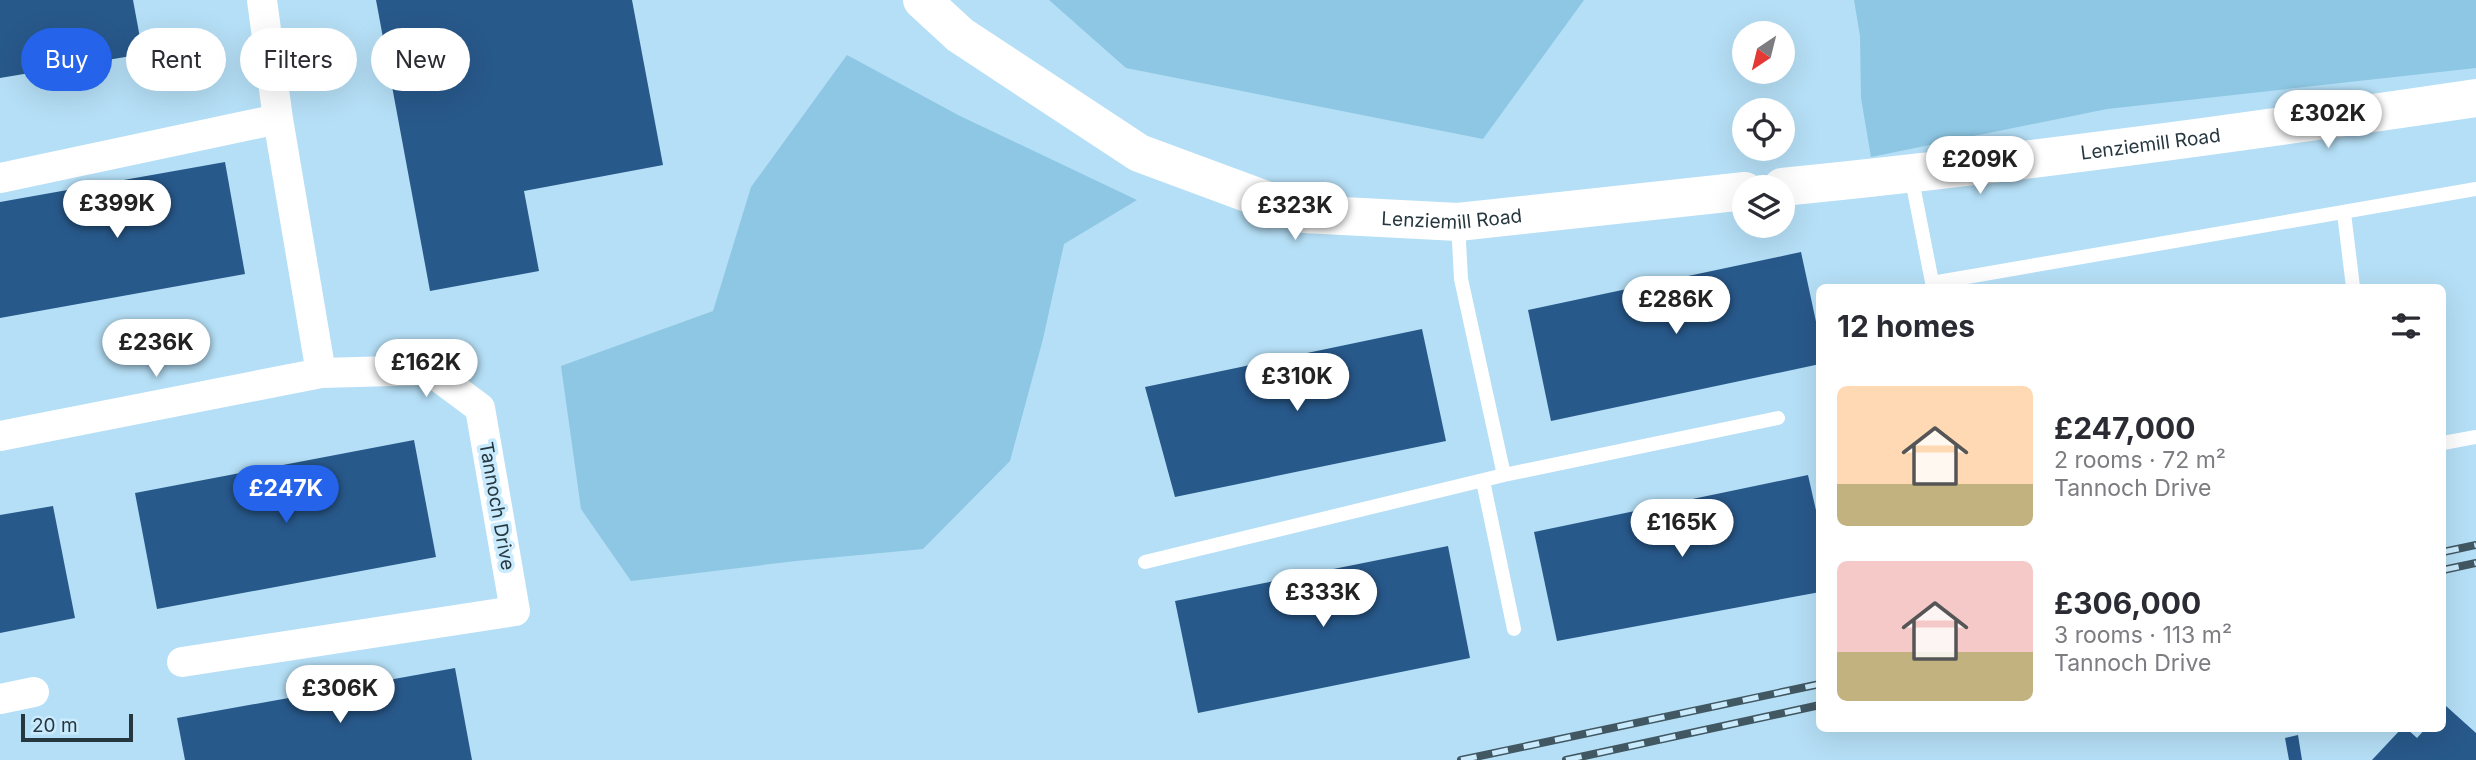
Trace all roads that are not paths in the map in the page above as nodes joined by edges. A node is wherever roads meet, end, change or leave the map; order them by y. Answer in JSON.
{"nodes":[{"id":1,"x":262,"y":0,"type":"edge"},
{"id":2,"x":922,"y":0,"type":"edge"},
{"id":3,"x":2476,"y":98,"type":"edge"},
{"id":4,"x":278,"y":119,"type":"junction"},
{"id":5,"x":1911,"y":175,"type":"junction"},
{"id":6,"x":0,"y":178,"type":"edge"},
{"id":7,"x":1795,"y":186,"type":"edge"},
{"id":8,"x":2476,"y":189,"type":"edge"},
{"id":9,"x":1732,"y":192,"type":"edge"},
{"id":10,"x":2344,"y":213,"type":"junction"},
{"id":11,"x":1458,"y":222,"type":"junction"},
{"id":12,"x":1932,"y":284,"type":"edge"},
{"id":13,"x":1938,"y":284,"type":"edge"},
{"id":14,"x":2353,"y":284,"type":"edge"},
{"id":15,"x":321,"y":373,"type":"junction"},
{"id":16,"x":1778,"y":418,"type":"dead end"},
{"id":17,"x":0,"y":436,"type":"edge"},
{"id":18,"x":2476,"y":437,"type":"edge"},
{"id":19,"x":2446,"y":442,"type":"edge"},
{"id":20,"x":1504,"y":475,"type":"junction"},
{"id":21,"x":1483,"y":481,"type":"junction"},
{"id":22,"x":1145,"y":562,"type":"dead end"},
{"id":23,"x":1514,"y":629,"type":"dead end"},
{"id":24,"x":182,"y":662,"type":"dead end"},
{"id":25,"x":34,"y":692,"type":"dead end"},
{"id":26,"x":0,"y":699,"type":"edge"}],
"edges":[{"from":1,"to":4,"type":"street"},
{"from":2,"to":11,"type":"main road","name":"Lenziemill Road"},
{"from":3,"to":5,"type":"main road","name":"Lenziemill Road"},
{"from":4,"to":6,"type":"street"},
{"from":4,"to":15,"type":"street"},
{"from":5,"to":7,"type":"main road","name":"Lenziemill Road"},
{"from":5,"to":12,"type":"lane"},
{"from":8,"to":10,"type":"lane"},
{"from":9,"to":11,"type":"main road","name":"Lenziemill Road"},
{"from":10,"to":13,"type":"lane"},
{"from":10,"to":14,"type":"lane"},
{"from":11,"to":20,"type":"lane"},
{"from":15,"to":17,"type":"street"},
{"from":15,"to":24,"type":"street","name":"Tannoch Drive"},
{"from":16,"to":20,"type":"lane"},
{"from":18,"to":19,"type":"lane"},
{"from":20,"to":21,"type":"lane"},
{"from":21,"to":22,"type":"lane"},
{"from":21,"to":23,"type":"lane"},
{"from":25,"to":26,"type":"street"}]}
